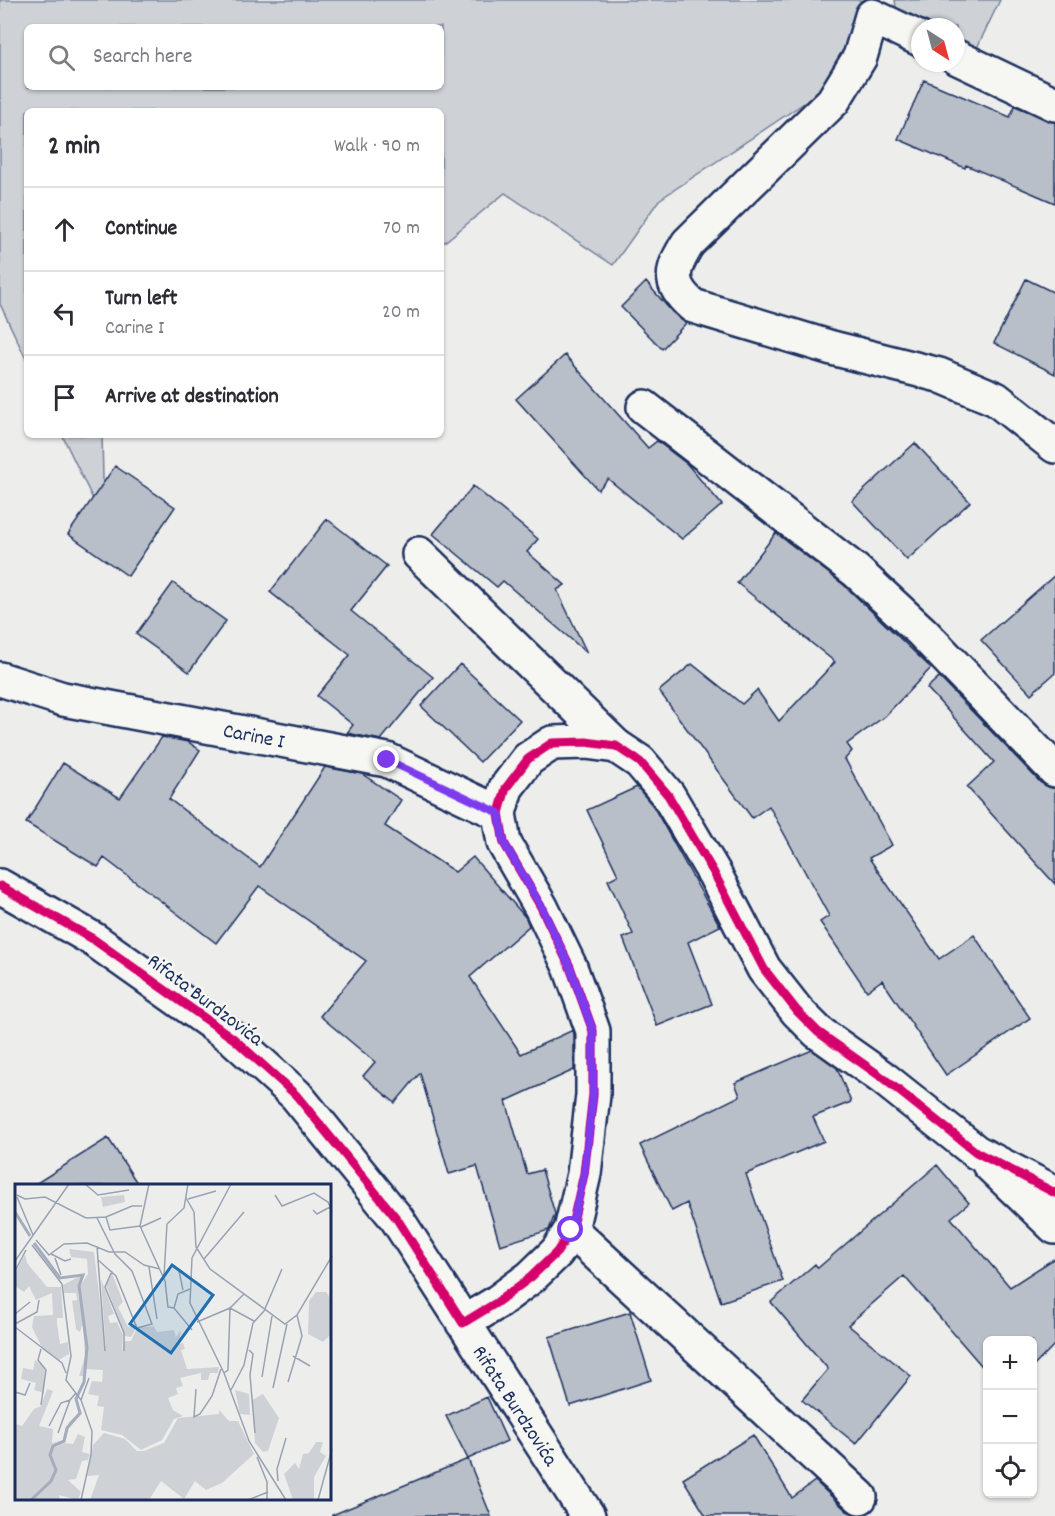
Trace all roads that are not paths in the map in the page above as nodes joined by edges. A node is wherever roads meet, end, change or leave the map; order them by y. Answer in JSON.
{"nodes":[{"id":1,"x":871,"y":8,"type":"edge"},
{"id":2,"x":911,"y":33,"type":"edge"},
{"id":3,"x":965,"y":61,"type":"edge"},
{"id":4,"x":1055,"y":104,"type":"edge"},
{"id":5,"x":644,"y":407,"type":"dead end"},
{"id":6,"x":1055,"y":446,"type":"edge"},
{"id":7,"x":419,"y":554,"type":"dead end"},
{"id":8,"x":0,"y":679,"type":"edge"},
{"id":9,"x":616,"y":746,"type":"junction"},
{"id":10,"x":1055,"y":770,"type":"edge"},
{"id":11,"x":499,"y":813,"type":"junction"},
{"id":12,"x":0,"y":886,"type":"edge"},
{"id":13,"x":976,"y":1152,"type":"junction"},
{"id":14,"x":1055,"y":1193,"type":"edge"},
{"id":15,"x":1055,"y":1227,"type":"edge"},
{"id":16,"x":571,"y":1230,"type":"junction"},
{"id":17,"x":463,"y":1323,"type":"junction"},
{"id":18,"x":860,"y":1497,"type":"dead end"},
{"id":19,"x":588,"y":1516,"type":"edge"}],
"edges":[{"from":1,"to":2,"type":"street"},
{"from":1,"to":6,"type":"street"},
{"from":3,"to":4,"type":"street"},
{"from":5,"to":10,"type":"street"},
{"from":7,"to":9,"type":"street"},
{"from":8,"to":11,"type":"street","name":"Carine I"},
{"from":9,"to":11,"type":"street"},
{"from":9,"to":13,"type":"street"},
{"from":11,"to":16,"type":"street"},
{"from":12,"to":17,"type":"street","name":"Rifata Burdzovića"},
{"from":13,"to":14,"type":"street"},
{"from":13,"to":15,"type":"street"},
{"from":16,"to":17,"type":"street"},
{"from":16,"to":18,"type":"street"},
{"from":17,"to":19,"type":"street","name":"Rifata Burdzovića"}]}
